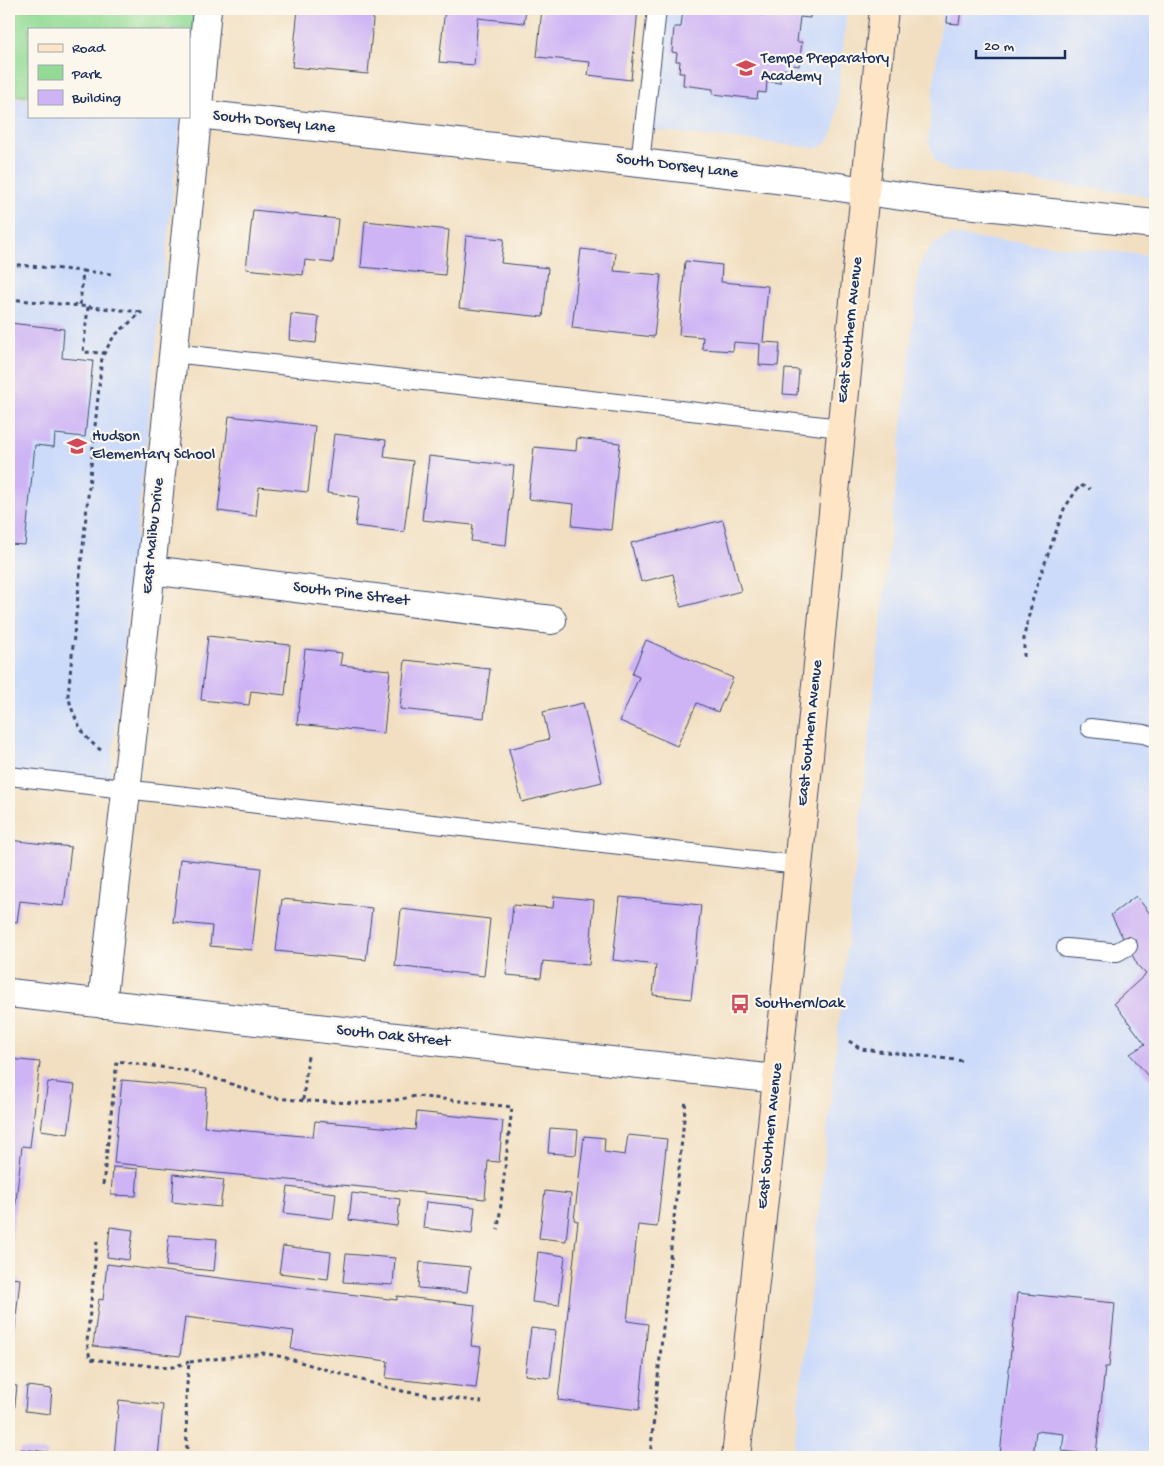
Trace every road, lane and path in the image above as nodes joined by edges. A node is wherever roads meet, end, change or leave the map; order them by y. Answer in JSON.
{"nodes":[{"id":1,"x":207,"y":9,"type":"edge"},
{"id":2,"x":657,"y":9,"type":"edge"},
{"id":3,"x":884,"y":9,"type":"edge"},
{"id":4,"x":198,"y":114,"type":"junction"},
{"id":5,"x":640,"y":163,"type":"junction"},
{"id":6,"x":865,"y":191,"type":"junction"},
{"id":7,"x":1155,"y":224,"type":"edge"},
{"id":8,"x":9,"y":264,"type":"edge"},
{"id":9,"x":83,"y":272,"type":"junction"},
{"id":10,"x":112,"y":274,"type":"dead end"},
{"id":11,"x":9,"y":299,"type":"edge"},
{"id":12,"x":80,"y":306,"type":"junction"},
{"id":13,"x":88,"y":307,"type":"junction"},
{"id":14,"x":174,"y":352,"type":"junction"},
{"id":15,"x":104,"y":353,"type":"junction"},
{"id":16,"x":842,"y":428,"type":"junction"},
{"id":17,"x":1090,"y":488,"type":"dead end"},
{"id":18,"x":151,"y":570,"type":"junction"},
{"id":19,"x":552,"y":620,"type":"dead end"},
{"id":20,"x":1024,"y":657,"type":"dead end"},
{"id":21,"x":1090,"y":728,"type":"dead end"},
{"id":22,"x":1155,"y":738,"type":"edge"},
{"id":23,"x":102,"y":751,"type":"dead end"},
{"id":24,"x":9,"y":776,"type":"edge"},
{"id":25,"x":125,"y":788,"type":"junction"},
{"id":26,"x":798,"y":865,"type":"junction"},
{"id":27,"x":1128,"y":946,"type":"dead end"},
{"id":28,"x":1066,"y":948,"type":"dead end"},
{"id":29,"x":9,"y":993,"type":"edge"},
{"id":30,"x":102,"y":1004,"type":"junction"},
{"id":31,"x":848,"y":1041,"type":"dead end"},
{"id":32,"x":308,"y":1055,"type":"dead end"},
{"id":33,"x":965,"y":1061,"type":"dead end"},
{"id":34,"x":778,"y":1079,"type":"junction"},
{"id":35,"x":686,"y":1099,"type":"dead end"},
{"id":36,"x":303,"y":1100,"type":"junction"},
{"id":37,"x":103,"y":1185,"type":"dead end"},
{"id":38,"x":498,"y":1230,"type":"dead end"},
{"id":39,"x":97,"y":1241,"type":"dead end"},
{"id":40,"x":189,"y":1362,"type":"junction"},
{"id":41,"x":482,"y":1402,"type":"dead end"},
{"id":42,"x":187,"y":1457,"type":"edge"},
{"id":43,"x":650,"y":1457,"type":"edge"},
{"id":44,"x":736,"y":1457,"type":"edge"}],
"edges":[{"from":1,"to":4,"type":"street","name":"East Malibu Drive"},
{"from":2,"to":5,"type":"lane"},
{"from":3,"to":6,"type":"main road","name":"East Southern Avenue"},
{"from":4,"to":5,"type":"street","name":"South Dorsey Lane"},
{"from":4,"to":14,"type":"street","name":"East Malibu Drive"},
{"from":5,"to":6,"type":"street","name":"South Dorsey Lane"},
{"from":6,"to":7,"type":"street","name":"South Dorsey Lane"},
{"from":6,"to":16,"type":"main road","name":"East Southern Avenue"},
{"from":8,"to":9,"type":"path"},
{"from":9,"to":10,"type":"path"},
{"from":9,"to":12,"type":"path"},
{"from":11,"to":12,"type":"path"},
{"from":12,"to":13,"type":"path"},
{"from":13,"to":15,"type":"path"},
{"from":13,"to":15,"type":"path"},
{"from":14,"to":16,"type":"lane"},
{"from":14,"to":18,"type":"street","name":"East Malibu Drive"},
{"from":15,"to":23,"type":"path"},
{"from":16,"to":26,"type":"main road","name":"East Southern Avenue"},
{"from":17,"to":20,"type":"path"},
{"from":18,"to":19,"type":"street","name":"South Pine Street"},
{"from":18,"to":25,"type":"street","name":"East Malibu Drive"},
{"from":21,"to":22,"type":"lane"},
{"from":24,"to":25,"type":"lane"},
{"from":25,"to":26,"type":"lane"},
{"from":25,"to":30,"type":"street","name":"East Malibu Drive"},
{"from":26,"to":34,"type":"main road","name":"East Southern Avenue"},
{"from":27,"to":28,"type":"lane"},
{"from":29,"to":30,"type":"street","name":"South Oak Street"},
{"from":30,"to":34,"type":"street","name":"South Oak Street"},
{"from":31,"to":33,"type":"path"},
{"from":32,"to":36,"type":"path"},
{"from":34,"to":44,"type":"main road","name":"East Southern Avenue"},
{"from":35,"to":43,"type":"path"},
{"from":36,"to":37,"type":"path"},
{"from":36,"to":38,"type":"path"},
{"from":39,"to":40,"type":"path"},
{"from":40,"to":41,"type":"path"},
{"from":40,"to":42,"type":"path"}]}
